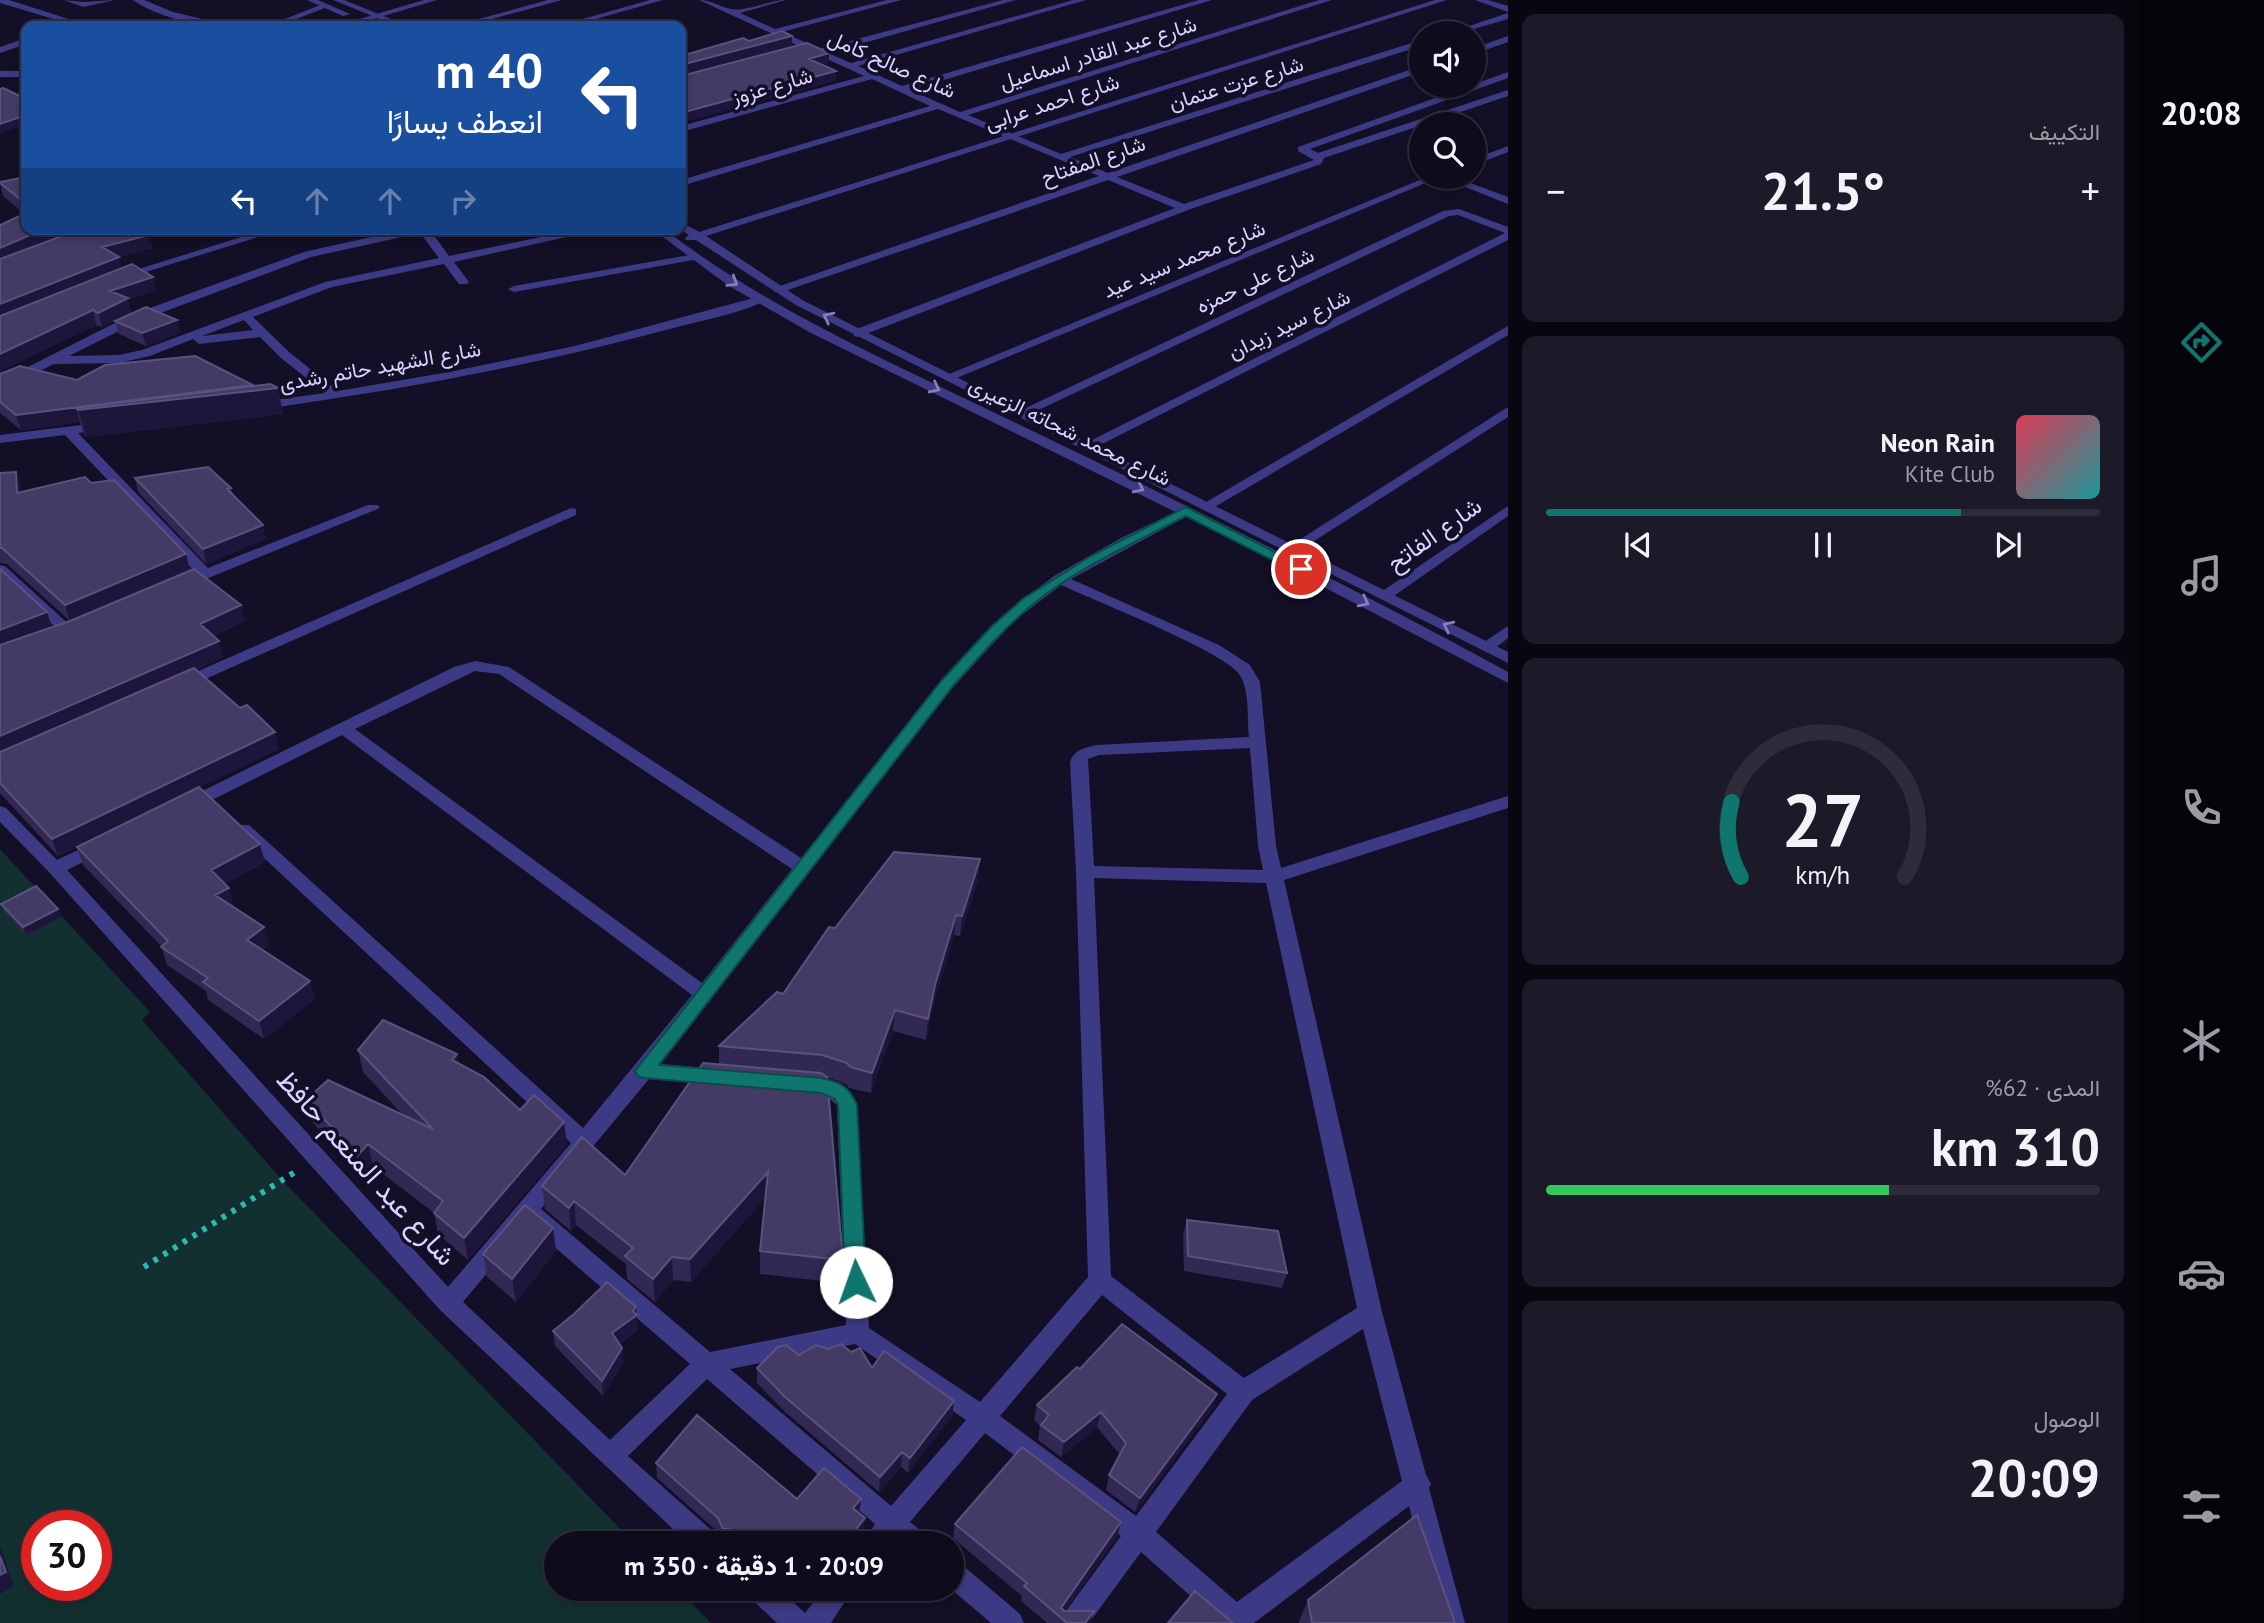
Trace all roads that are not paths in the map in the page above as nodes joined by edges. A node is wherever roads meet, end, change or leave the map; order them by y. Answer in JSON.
{"nodes":[{"id":1,"x":68,"y":0,"type":"edge"},
{"id":2,"x":111,"y":0,"type":"edge"},
{"id":3,"x":137,"y":0,"type":"edge"},
{"id":4,"x":311,"y":0,"type":"edge"},
{"id":5,"x":337,"y":0,"type":"edge"},
{"id":6,"x":433,"y":0,"type":"edge"},
{"id":7,"x":558,"y":0,"type":"edge"},
{"id":8,"x":659,"y":0,"type":"edge"},
{"id":9,"x":703,"y":0,"type":"edge"},
{"id":10,"x":782,"y":0,"type":"edge"},
{"id":11,"x":897,"y":0,"type":"edge"},
{"id":12,"x":1012,"y":0,"type":"edge"},
{"id":13,"x":1082,"y":0,"type":"edge"},
{"id":14,"x":1208,"y":0,"type":"edge"},
{"id":15,"x":1328,"y":0,"type":"edge"},
{"id":16,"x":1443,"y":0,"type":"edge"},
{"id":17,"x":1479,"y":0,"type":"edge"},
{"id":18,"x":0,"y":1,"type":"edge"},
{"id":19,"x":326,"y":6,"type":"junction"},
{"id":20,"x":1508,"y":9,"type":"edge"},
{"id":21,"x":731,"y":13,"type":"junction"},
{"id":22,"x":375,"y":15,"type":"junction"},
{"id":23,"x":1508,"y":16,"type":"edge"},
{"id":24,"x":360,"y":20,"type":"junction"},
{"id":25,"x":71,"y":21,"type":"edge"},
{"id":26,"x":201,"y":21,"type":"edge"},
{"id":27,"x":285,"y":21,"type":"edge"},
{"id":28,"x":363,"y":21,"type":"edge"},
{"id":29,"x":391,"y":21,"type":"edge"},
{"id":30,"x":476,"y":21,"type":"edge"},
{"id":31,"x":581,"y":21,"type":"edge"},
{"id":32,"x":1486,"y":23,"type":"edge"},
{"id":33,"x":774,"y":32,"type":"junction"},
{"id":34,"x":13,"y":36,"type":"dead end"},
{"id":35,"x":21,"y":38,"type":"edge"},
{"id":36,"x":1508,"y":39,"type":"edge"},
{"id":37,"x":21,"y":41,"type":"edge"},
{"id":38,"x":809,"y":47,"type":"junction"},
{"id":39,"x":1409,"y":47,"type":"edge"},
{"id":40,"x":1486,"y":47,"type":"edge"},
{"id":41,"x":0,"y":50,"type":"edge"},
{"id":42,"x":821,"y":52,"type":"junction"},
{"id":43,"x":790,"y":53,"type":"edge"},
{"id":44,"x":850,"y":66,"type":"junction"},
{"id":45,"x":1409,"y":73,"type":"edge"},
{"id":46,"x":1508,"y":75,"type":"edge"},
{"id":47,"x":873,"y":76,"type":"junction"},
{"id":48,"x":902,"y":89,"type":"junction"},
{"id":49,"x":1508,"y":93,"type":"edge"},
{"id":50,"x":939,"y":106,"type":"junction"},
{"id":51,"x":959,"y":115,"type":"junction"},
{"id":52,"x":686,"y":129,"type":"edge"},
{"id":53,"x":1010,"y":137,"type":"junction"},
{"id":54,"x":1508,"y":149,"type":"edge"},
{"id":55,"x":1061,"y":157,"type":"junction"},
{"id":56,"x":1317,"y":157,"type":"junction"},
{"id":57,"x":1486,"y":157,"type":"edge"},
{"id":58,"x":1105,"y":175,"type":"junction"},
{"id":59,"x":686,"y":182,"type":"edge"},
{"id":60,"x":1409,"y":188,"type":"edge"},
{"id":61,"x":1476,"y":189,"type":"edge"},
{"id":62,"x":1508,"y":201,"type":"edge"},
{"id":63,"x":1184,"y":208,"type":"junction"},
{"id":64,"x":686,"y":229,"type":"edge"},
{"id":65,"x":1508,"y":234,"type":"edge"},
{"id":66,"x":259,"y":235,"type":"edge"},
{"id":67,"x":397,"y":235,"type":"edge"},
{"id":68,"x":427,"y":235,"type":"edge"},
{"id":69,"x":568,"y":235,"type":"edge"},
{"id":70,"x":664,"y":235,"type":"edge"},
{"id":71,"x":695,"y":237,"type":"junction"},
{"id":72,"x":674,"y":243,"type":"junction"},
{"id":73,"x":695,"y":257,"type":"junction"},
{"id":74,"x":446,"y":260,"type":"junction"},
{"id":75,"x":110,"y":280,"type":"edge"},
{"id":76,"x":463,"y":282,"type":"dead end"},
{"id":77,"x":514,"y":289,"type":"dead end"},
{"id":78,"x":778,"y":290,"type":"junction"},
{"id":79,"x":761,"y":299,"type":"junction"},
{"id":80,"x":245,"y":315,"type":"junction"},
{"id":81,"x":1508,"y":330,"type":"edge"},
{"id":82,"x":855,"y":331,"type":"junction"},
{"id":83,"x":261,"y":333,"type":"junction"},
{"id":84,"x":830,"y":336,"type":"junction"},
{"id":85,"x":173,"y":343,"type":"junction"},
{"id":86,"x":883,"y":345,"type":"junction"},
{"id":87,"x":864,"y":354,"type":"junction"},
{"id":88,"x":52,"y":360,"type":"junction"},
{"id":89,"x":948,"y":377,"type":"junction"},
{"id":90,"x":0,"y":386,"type":"edge"},
{"id":91,"x":337,"y":396,"type":"junction"},
{"id":92,"x":243,"y":408,"type":"edge"},
{"id":93,"x":1508,"y":411,"type":"edge"},
{"id":94,"x":1021,"y":413,"type":"junction"},
{"id":95,"x":122,"y":424,"type":"dead end"},
{"id":96,"x":68,"y":430,"type":"junction"},
{"id":97,"x":0,"y":439,"type":"edge"},
{"id":98,"x":1087,"y":446,"type":"junction"},
{"id":99,"x":1208,"y":505,"type":"junction"},
{"id":100,"x":373,"y":508,"type":"dead end"},
{"id":101,"x":1508,"y":510,"type":"edge"},
{"id":102,"x":1186,"y":511,"type":"junction"},
{"id":103,"x":571,"y":512,"type":"dead end"},
{"id":104,"x":1292,"y":549,"type":"junction"},
{"id":105,"x":0,"y":569,"type":"edge"},
{"id":106,"x":205,"y":574,"type":"junction"},
{"id":107,"x":1059,"y":579,"type":"junction"},
{"id":108,"x":168,"y":590,"type":"edge"},
{"id":109,"x":1386,"y":595,"type":"junction"},
{"id":110,"x":1508,"y":631,"type":"edge"},
{"id":111,"x":70,"y":632,"type":"edge"},
{"id":112,"x":1487,"y":646,"type":"junction"},
{"id":113,"x":1508,"y":658,"type":"edge"},
{"id":114,"x":1508,"y":678,"type":"edge"},
{"id":115,"x":161,"y":693,"type":"edge"},
{"id":116,"x":344,"y":729,"type":"junction"},
{"id":117,"x":1259,"y":742,"type":"junction"},
{"id":118,"x":1508,"y":802,"type":"edge"},
{"id":119,"x":217,"y":805,"type":"junction"},
{"id":120,"x":0,"y":812,"type":"edge"},
{"id":121,"x":169,"y":814,"type":"edge"},
{"id":122,"x":118,"y":838,"type":"edge"},
{"id":123,"x":55,"y":868,"type":"junction"},
{"id":124,"x":803,"y":868,"type":"junction"},
{"id":125,"x":1085,"y":872,"type":"junction"},
{"id":126,"x":1274,"y":877,"type":"junction"},
{"id":127,"x":704,"y":994,"type":"junction"},
{"id":128,"x":644,"y":1071,"type":"junction"},
{"id":129,"x":739,"y":1079,"type":"edge"},
{"id":130,"x":780,"y":1082,"type":"edge"},
{"id":131,"x":584,"y":1142,"type":"junction"},
{"id":132,"x":527,"y":1210,"type":"junction"},
{"id":133,"x":1100,"y":1280,"type":"junction"},
{"id":134,"x":448,"y":1303,"type":"junction"},
{"id":135,"x":1370,"y":1312,"type":"junction"},
{"id":136,"x":858,"y":1333,"type":"junction"},
{"id":137,"x":707,"y":1363,"type":"junction"},
{"id":138,"x":1243,"y":1392,"type":"junction"},
{"id":139,"x":982,"y":1417,"type":"junction"},
{"id":140,"x":610,"y":1456,"type":"junction"},
{"id":141,"x":1418,"y":1484,"type":"junction"},
{"id":142,"x":892,"y":1522,"type":"junction"},
{"id":143,"x":694,"y":1531,"type":"edge"},
{"id":144,"x":885,"y":1531,"type":"edge"},
{"id":145,"x":902,"y":1531,"type":"edge"},
{"id":146,"x":1139,"y":1534,"type":"junction"},
{"id":147,"x":964,"y":1583,"type":"edge"},
{"id":148,"x":772,"y":1601,"type":"edge"},
{"id":149,"x":831,"y":1601,"type":"edge"},
{"id":150,"x":1239,"y":1621,"type":"edge"},
{"id":151,"x":797,"y":1623,"type":"edge"},
{"id":152,"x":814,"y":1623,"type":"edge"},
{"id":153,"x":1011,"y":1623,"type":"edge"},
{"id":154,"x":1073,"y":1623,"type":"edge"},
{"id":155,"x":1452,"y":1623,"type":"edge"}],
"edges":[{"from":1,"to":2,"type":"street"},
{"from":3,"to":26,"type":"street"},
{"from":4,"to":19,"type":"street"},
{"from":5,"to":22,"type":"street"},
{"from":6,"to":22,"type":"street"},
{"from":7,"to":30,"type":"street"},
{"from":8,"to":31,"type":"street"},
{"from":9,"to":21,"type":"street","name":"شارع صالح كامل"},
{"from":10,"to":21,"type":"street"},
{"from":11,"to":33,"type":"street"},
{"from":12,"to":42,"type":"street"},
{"from":13,"to":44,"type":"street"},
{"from":14,"to":48,"type":"street"},
{"from":15,"to":51,"type":"street","name":"شارع عبد القادر اسماعيل"},
{"from":16,"to":53,"type":"street","name":"شارع احمد عرابى"},
{"from":17,"to":20,"type":"street"},
{"from":18,"to":25,"type":"street"},
{"from":19,"to":24,"type":"street"},
{"from":19,"to":27,"type":"street"},
{"from":21,"to":33,"type":"street","name":"شارع صالح كامل"},
{"from":22,"to":24,"type":"street"},
{"from":22,"to":29,"type":"street"},
{"from":23,"to":32,"type":"street"},
{"from":24,"to":28,"type":"street"},
{"from":33,"to":38,"type":"street","name":"شارع صالح كامل"},
{"from":34,"to":35,"type":"street"},
{"from":36,"to":40,"type":"street"},
{"from":37,"to":41,"type":"street"},
{"from":38,"to":42,"type":"street","name":"شارع صالح كامل"},
{"from":38,"to":43,"type":"street"},
{"from":39,"to":55,"type":"street","name":"شارع عزت عتمان"},
{"from":42,"to":44,"type":"street","name":"شارع صالح كامل"},
{"from":44,"to":47,"type":"street","name":"شارع صالح كامل"},
{"from":45,"to":58,"type":"street","name":"شارع المفتاح"},
{"from":46,"to":56,"type":"street"},
{"from":47,"to":48,"type":"street","name":"شارع صالح كامل"},
{"from":47,"to":52,"type":"street","name":"شارع عزوز"},
{"from":48,"to":50,"type":"street","name":"شارع صالح كامل"},
{"from":49,"to":56,"type":"street"},
{"from":50,"to":51,"type":"street","name":"شارع صالح كامل"},
{"from":50,"to":59,"type":"street"},
{"from":51,"to":53,"type":"street","name":"شارع صالح كامل"},
{"from":53,"to":55,"type":"street","name":"شارع صالح كامل"},
{"from":53,"to":71,"type":"street","name":"شارع احمد عرابى"},
{"from":54,"to":57,"type":"street"},
{"from":55,"to":58,"type":"street","name":"شارع صالح كامل"},
{"from":56,"to":63,"type":"street"},
{"from":58,"to":63,"type":"street","name":"شارع صالح كامل"},
{"from":58,"to":78,"type":"street","name":"شارع المفتاح"},
{"from":60,"to":89,"type":"street","name":"شارع محمد سيد عيد"},
{"from":61,"to":62,"type":"street"},
{"from":63,"to":82,"type":"street"},
{"from":64,"to":71,"type":"street","name":"شارع محمد شحاته الزعيرى"},
{"from":65,"to":94,"type":"street","name":"شارع على حمزه"},
{"from":65,"to":98,"type":"street","name":"شارع سيد زيدان"},
{"from":66,"to":75,"type":"street"},
{"from":67,"to":88,"type":"street"},
{"from":68,"to":74,"type":"street"},
{"from":69,"to":74,"type":"street"},
{"from":70,"to":72,"type":"street","name":"شارع محمد شحاته الزعيرى"},
{"from":71,"to":72,"type":"street","name":"شارع احمد عرابى"},
{"from":71,"to":78,"type":"street","name":"شارع محمد شحاته الزعيرى"},
{"from":72,"to":73,"type":"street","name":"شارع محمد شحاته الزعيرى"},
{"from":73,"to":77,"type":"street"},
{"from":73,"to":79,"type":"street","name":"شارع محمد شحاته الزعيرى","one_way":true},
{"from":74,"to":76,"type":"street"},
{"from":74,"to":80,"type":"street"},
{"from":82,"to":78,"type":"street","name":"شارع محمد شحاته الزعيرى","one_way":true},
{"from":79,"to":84,"type":"street","name":"شارع محمد شحاته الزعيرى"},
{"from":79,"to":91,"type":"street","name":"شارع الشهيد حاتم رشدى"},
{"from":80,"to":83,"type":"street"},
{"from":80,"to":85,"type":"street"},
{"from":81,"to":99,"type":"street"},
{"from":82,"to":84,"type":"street"},
{"from":82,"to":86,"type":"street","name":"شارع محمد شحاته الزعيرى"},
{"from":83,"to":85,"type":"street"},
{"from":83,"to":91,"type":"street"},
{"from":84,"to":87,"type":"street","name":"شارع محمد شحاته الزعيرى"},
{"from":85,"to":88,"type":"street"},
{"from":86,"to":87,"type":"street"},
{"from":86,"to":89,"type":"street","name":"شارع محمد شحاته الزعيرى"},
{"from":87,"to":102,"type":"street","name":"شارع محمد شحاته الزعيرى","one_way":true},
{"from":88,"to":90,"type":"street"},
{"from":89,"to":94,"type":"street","name":"شارع محمد شحاته الزعيرى"},
{"from":91,"to":92,"type":"street","name":"شارع الشهيد حاتم رشدى"},
{"from":93,"to":104,"type":"street"},
{"from":94,"to":98,"type":"street","name":"شارع محمد شحاته الزعيرى"},
{"from":95,"to":96,"type":"street"},
{"from":96,"to":97,"type":"street"},
{"from":96,"to":106,"type":"street"},
{"from":98,"to":99,"type":"street","name":"شارع محمد شحاته الزعيرى"},
{"from":99,"to":104,"type":"street","name":"شارع محمد شحاته الزعيرى"},
{"from":100,"to":106,"type":"street"},
{"from":101,"to":109,"type":"street","name":"شارع الفاتح"},
{"from":102,"to":107,"type":"street"},
{"from":102,"to":114,"type":"street","name":"شارع محمد شحاته الزعيرى","one_way":true},
{"from":103,"to":115,"type":"street"},
{"from":104,"to":109,"type":"street","name":"شارع محمد شحاته الزعيرى"},
{"from":105,"to":111,"type":"street"},
{"from":106,"to":108,"type":"street"},
{"from":107,"to":117,"type":"street"},
{"from":107,"to":124,"type":"street"},
{"from":112,"to":109,"type":"street","name":"شارع محمد شحاته الزعيرى","one_way":true},
{"from":110,"to":112,"type":"street"},
{"from":112,"to":113,"type":"street","name":"شارع محمد شحاته الزعيرى"},
{"from":116,"to":119,"type":"street"},
{"from":116,"to":124,"type":"street"},
{"from":116,"to":127,"type":"street"},
{"from":117,"to":125,"type":"street"},
{"from":117,"to":126,"type":"street"},
{"from":118,"to":126,"type":"street"},
{"from":119,"to":121,"type":"street"},
{"from":119,"to":131,"type":"street"},
{"from":120,"to":123,"type":"street","name":"شارع عبد المنعم حافظ"},
{"from":122,"to":123,"type":"street"},
{"from":123,"to":134,"type":"street","name":"شارع عبد المنعم حافظ"},
{"from":124,"to":127,"type":"street"},
{"from":125,"to":126,"type":"street"},
{"from":125,"to":133,"type":"street"},
{"from":126,"to":135,"type":"street"},
{"from":127,"to":128,"type":"street"},
{"from":128,"to":129,"type":"street"},
{"from":128,"to":131,"type":"street"},
{"from":130,"to":136,"type":"street"},
{"from":131,"to":132,"type":"street"},
{"from":132,"to":134,"type":"street"},
{"from":132,"to":137,"type":"street"},
{"from":133,"to":138,"type":"street"},
{"from":133,"to":139,"type":"street"},
{"from":134,"to":140,"type":"street","name":"شارع عبد المنعم حافظ"},
{"from":135,"to":138,"type":"street"},
{"from":135,"to":141,"type":"street"},
{"from":136,"to":137,"type":"street"},
{"from":136,"to":139,"type":"street"},
{"from":137,"to":140,"type":"street"},
{"from":137,"to":142,"type":"street"},
{"from":138,"to":146,"type":"street"},
{"from":139,"to":142,"type":"street"},
{"from":139,"to":146,"type":"street"},
{"from":140,"to":143,"type":"street","name":"شارع عبد المنعم حافظ"},
{"from":141,"to":150,"type":"street"},
{"from":141,"to":155,"type":"street"},
{"from":142,"to":144,"type":"street"},
{"from":142,"to":145,"type":"street"},
{"from":146,"to":150,"type":"street"},
{"from":146,"to":154,"type":"street"},
{"from":147,"to":153,"type":"street"},
{"from":148,"to":151,"type":"street"},
{"from":149,"to":152,"type":"street"}]}
